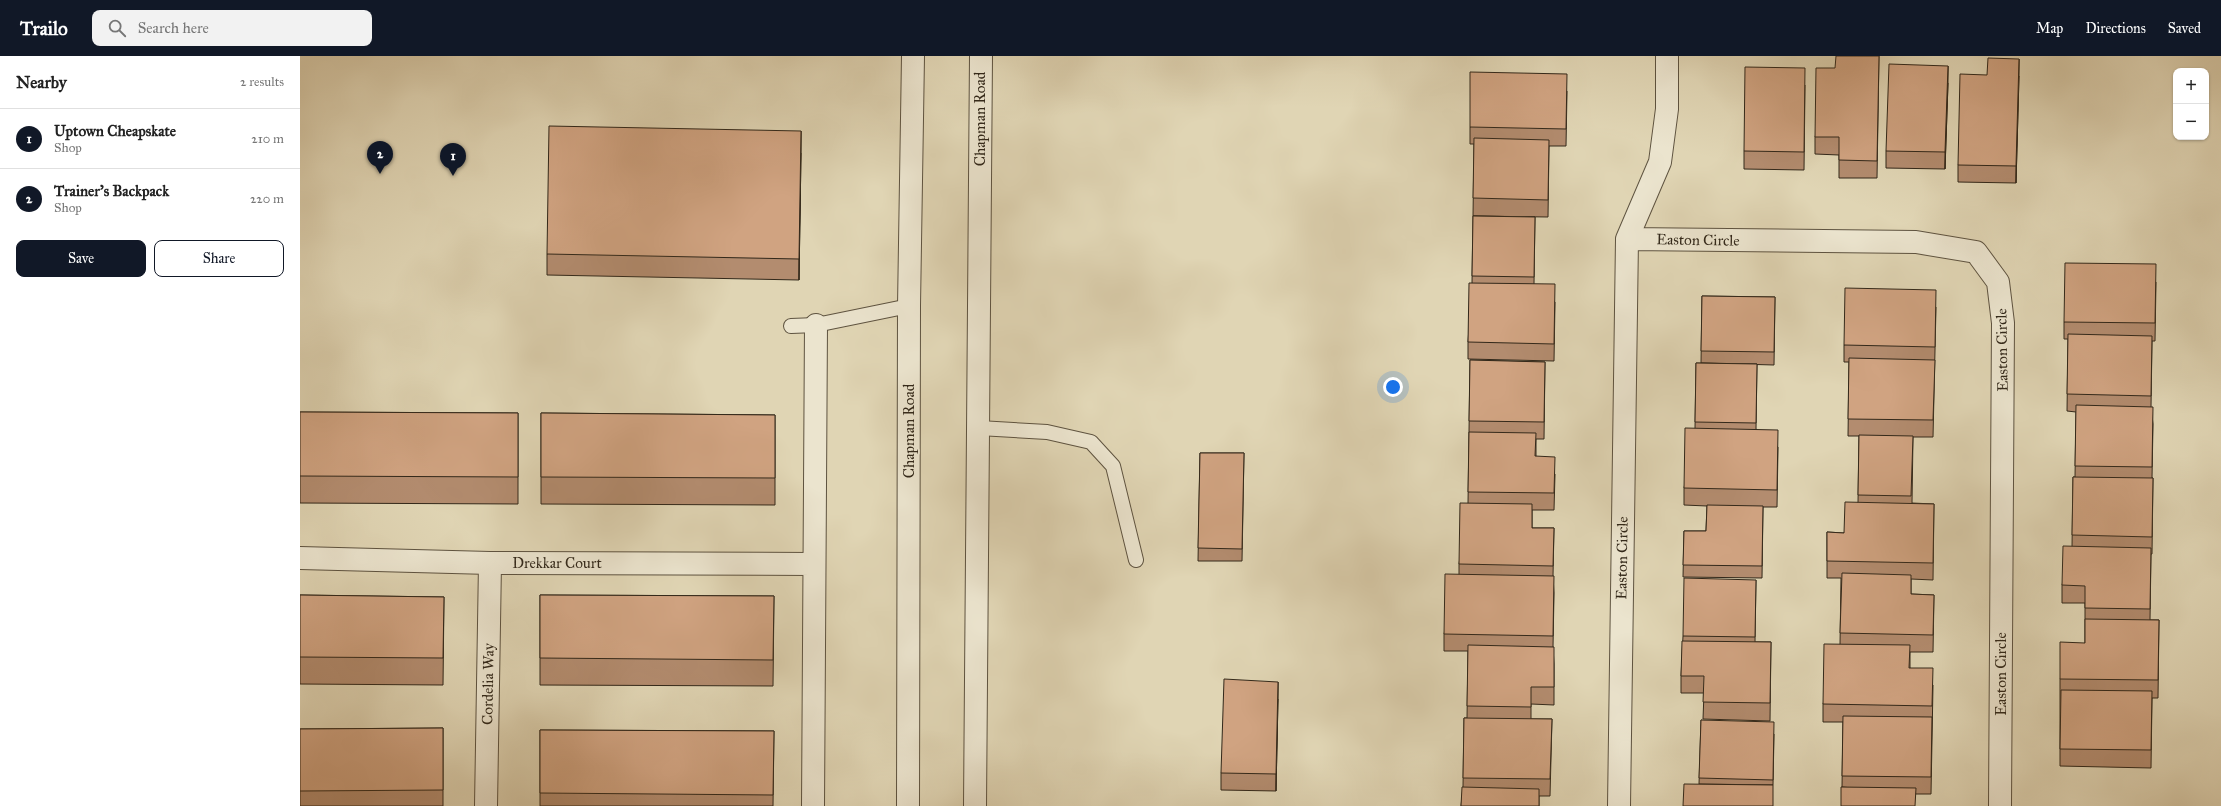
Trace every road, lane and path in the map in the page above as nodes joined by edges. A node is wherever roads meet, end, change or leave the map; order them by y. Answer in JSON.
{"nodes":[{"id":1,"x":913,"y":56,"type":"edge"},
{"id":2,"x":981,"y":56,"type":"edge"},
{"id":3,"x":1667,"y":56,"type":"edge"},
{"id":4,"x":1627,"y":239,"type":"junction"},
{"id":5,"x":909,"y":306,"type":"junction"},
{"id":6,"x":816,"y":325,"type":"junction"},
{"id":7,"x":791,"y":326,"type":"dead end"},
{"id":8,"x":979,"y":428,"type":"junction"},
{"id":9,"x":300,"y":558,"type":"edge"},
{"id":10,"x":1136,"y":560,"type":"dead end"},
{"id":11,"x":490,"y":563,"type":"junction"},
{"id":12,"x":814,"y":564,"type":"junction"},
{"id":13,"x":486,"y":806,"type":"edge"},
{"id":14,"x":813,"y":806,"type":"edge"},
{"id":15,"x":908,"y":806,"type":"edge"},
{"id":16,"x":975,"y":806,"type":"edge"},
{"id":17,"x":1619,"y":806,"type":"edge"},
{"id":18,"x":2000,"y":806,"type":"edge"}],
"edges":[{"from":1,"to":5,"type":"street","name":"Chapman Road"},
{"from":2,"to":8,"type":"street","name":"Chapman Road"},
{"from":3,"to":4,"type":"street","name":"Easton Circle"},
{"from":4,"to":17,"type":"street","name":"Easton Circle"},
{"from":4,"to":18,"type":"street","name":"Easton Circle"},
{"from":5,"to":6,"type":"lane"},
{"from":5,"to":15,"type":"street","name":"Chapman Road"},
{"from":6,"to":7,"type":"lane"},
{"from":6,"to":12,"type":"street"},
{"from":8,"to":10,"type":"lane"},
{"from":8,"to":16,"type":"street","name":"Chapman Road"},
{"from":9,"to":11,"type":"street","name":"Drekkar Court"},
{"from":11,"to":12,"type":"street","name":"Drekkar Court"},
{"from":11,"to":13,"type":"street","name":"Cordelia Way"},
{"from":12,"to":14,"type":"street"}]}
